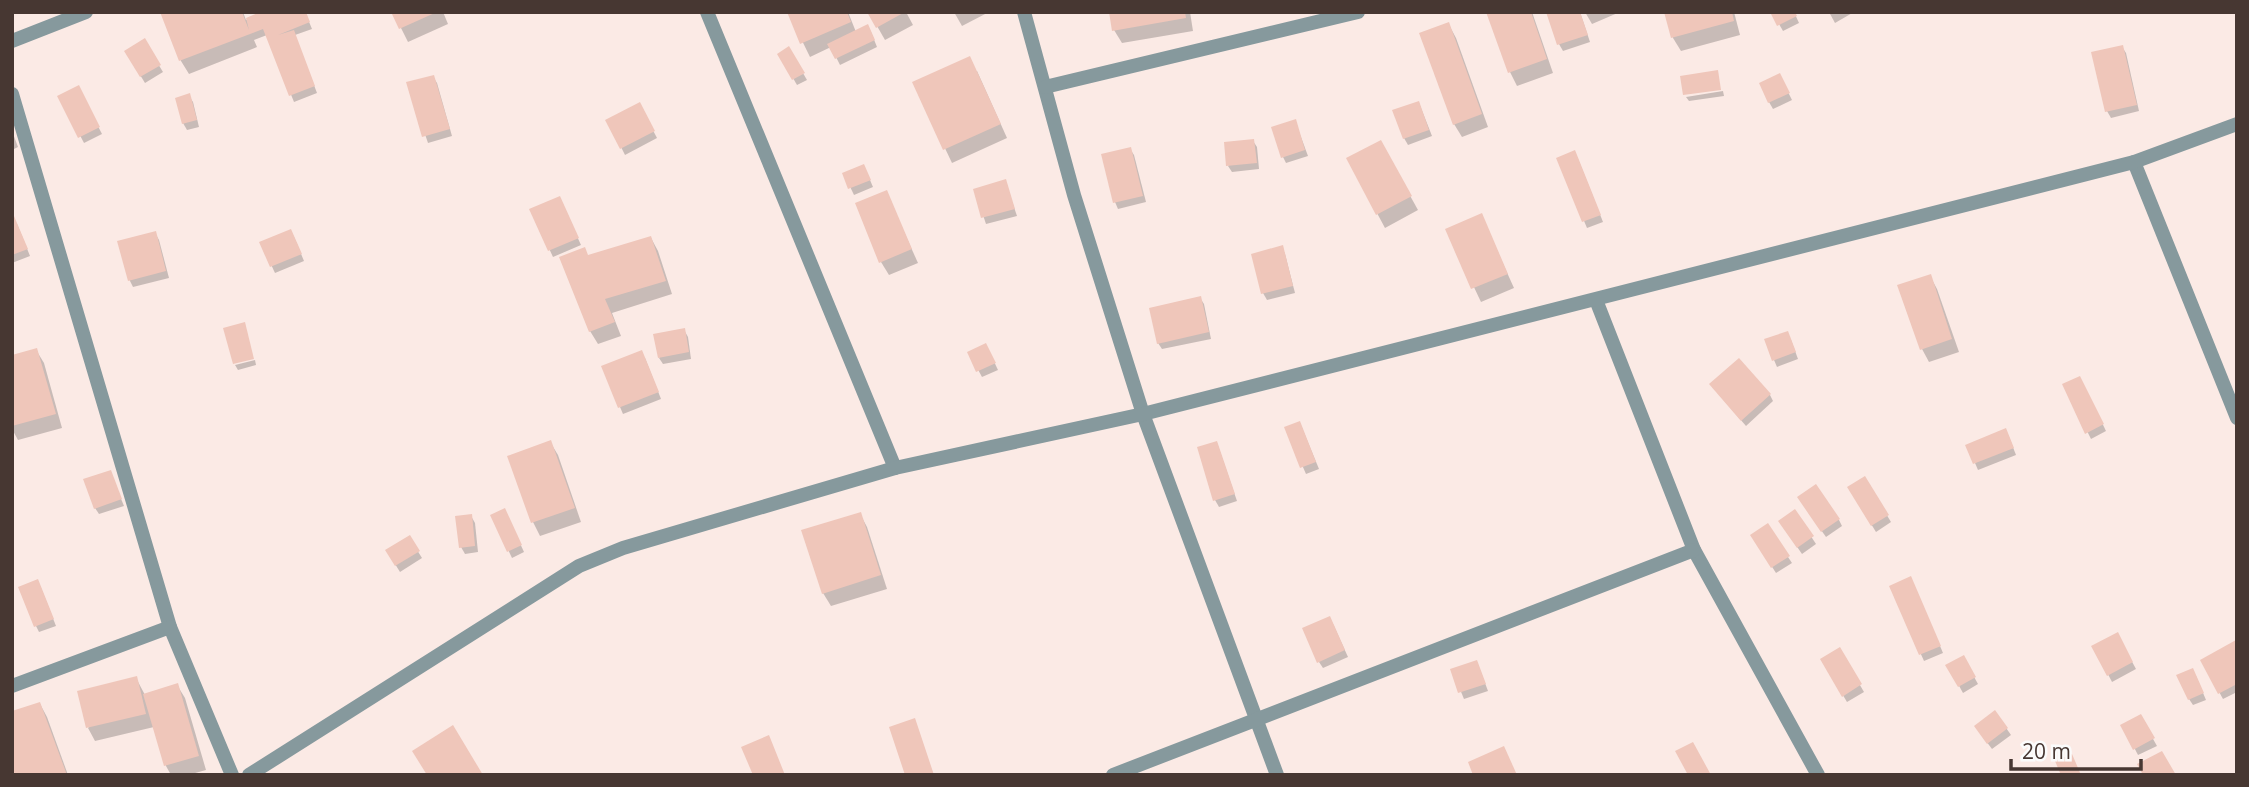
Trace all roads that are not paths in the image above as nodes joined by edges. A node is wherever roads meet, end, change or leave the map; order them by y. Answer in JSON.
{"nodes":[{"id":1,"x":86,"y":12,"type":"edge"},
{"id":2,"x":707,"y":12,"type":"edge"},
{"id":3,"x":1024,"y":12,"type":"edge"},
{"id":4,"x":1358,"y":12,"type":"edge"},
{"id":5,"x":12,"y":41,"type":"edge"},
{"id":6,"x":1045,"y":87,"type":"junction"},
{"id":7,"x":12,"y":94,"type":"edge"},
{"id":8,"x":2237,"y":124,"type":"edge"},
{"id":9,"x":2134,"y":162,"type":"junction"},
{"id":10,"x":1596,"y":300,"type":"junction"},
{"id":11,"x":1143,"y":414,"type":"junction"},
{"id":12,"x":2237,"y":418,"type":"edge"},
{"id":13,"x":895,"y":468,"type":"junction"},
{"id":14,"x":1694,"y":550,"type":"junction"},
{"id":15,"x":170,"y":628,"type":"junction"},
{"id":16,"x":12,"y":686,"type":"edge"},
{"id":17,"x":1257,"y":718,"type":"junction"},
{"id":18,"x":232,"y":775,"type":"edge"},
{"id":19,"x":249,"y":775,"type":"edge"},
{"id":20,"x":1113,"y":775,"type":"edge"},
{"id":21,"x":1277,"y":775,"type":"edge"},
{"id":22,"x":1818,"y":775,"type":"edge"}],
"edges":[{"from":1,"to":5,"type":"street"},
{"from":2,"to":13,"type":"street"},
{"from":3,"to":6,"type":"street"},
{"from":4,"to":6,"type":"street"},
{"from":6,"to":11,"type":"street"},
{"from":7,"to":15,"type":"street"},
{"from":8,"to":9,"type":"street"},
{"from":9,"to":10,"type":"street"},
{"from":9,"to":12,"type":"street"},
{"from":10,"to":11,"type":"street"},
{"from":10,"to":14,"type":"street"},
{"from":11,"to":13,"type":"street"},
{"from":11,"to":17,"type":"street"},
{"from":13,"to":19,"type":"street"},
{"from":14,"to":17,"type":"street"},
{"from":14,"to":22,"type":"street"},
{"from":15,"to":16,"type":"street"},
{"from":15,"to":18,"type":"street"},
{"from":17,"to":20,"type":"street"},
{"from":17,"to":21,"type":"street"}]}
